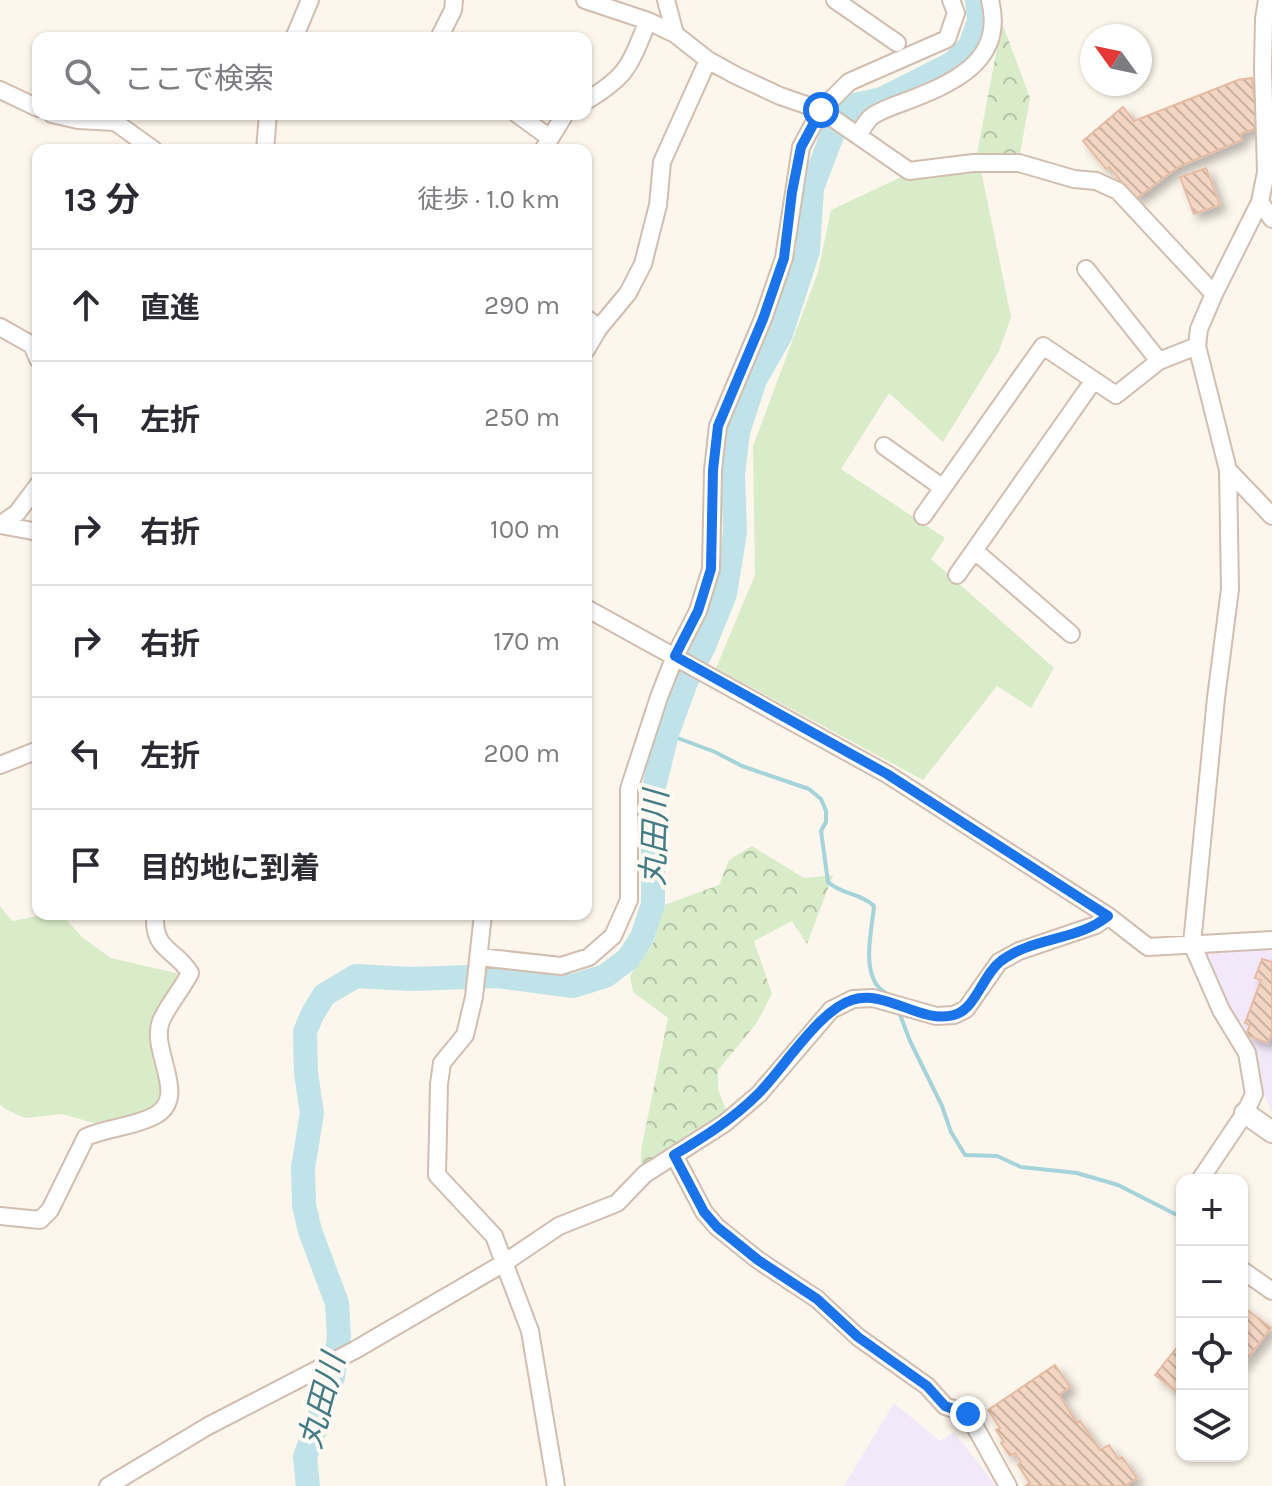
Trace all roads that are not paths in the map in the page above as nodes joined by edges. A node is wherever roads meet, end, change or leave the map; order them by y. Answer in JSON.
{"nodes":[{"id":1,"x":310,"y":0,"type":"edge"},
{"id":2,"x":454,"y":0,"type":"edge"},
{"id":3,"x":585,"y":0,"type":"edge"},
{"id":4,"x":666,"y":0,"type":"edge"},
{"id":5,"x":835,"y":0,"type":"edge"},
{"id":6,"x":951,"y":0,"type":"edge"},
{"id":7,"x":990,"y":0,"type":"edge"},
{"id":8,"x":1267,"y":0,"type":"edge"},
{"id":9,"x":648,"y":21,"type":"junction"},
{"id":10,"x":297,"y":32,"type":"edge"},
{"id":11,"x":442,"y":32,"type":"edge"},
{"id":12,"x":675,"y":34,"type":"junction"},
{"id":13,"x":897,"y":43,"type":"dead end"},
{"id":14,"x":708,"y":60,"type":"junction"},
{"id":15,"x":0,"y":90,"type":"edge"},
{"id":16,"x":592,"y":97,"type":"edge"},
{"id":17,"x":32,"y":105,"type":"edge"},
{"id":18,"x":821,"y":110,"type":"junction"},
{"id":19,"x":78,"y":120,"type":"edge"},
{"id":20,"x":268,"y":120,"type":"edge"},
{"id":21,"x":523,"y":120,"type":"edge"},
{"id":22,"x":561,"y":120,"type":"edge"},
{"id":23,"x":859,"y":134,"type":"junction"},
{"id":24,"x":146,"y":144,"type":"edge"},
{"id":25,"x":266,"y":144,"type":"edge"},
{"id":26,"x":547,"y":144,"type":"edge"},
{"id":27,"x":1260,"y":202,"type":"junction"},
{"id":28,"x":1272,"y":219,"type":"edge"},
{"id":29,"x":1086,"y":269,"type":"dead end"},
{"id":30,"x":1214,"y":294,"type":"junction"},
{"id":31,"x":593,"y":323,"type":"edge"},
{"id":32,"x":0,"y":327,"type":"edge"},
{"id":33,"x":32,"y":345,"type":"edge"},
{"id":34,"x":1197,"y":346,"type":"junction"},
{"id":35,"x":1159,"y":361,"type":"junction"},
{"id":36,"x":1094,"y":380,"type":"junction"},
{"id":37,"x":884,"y":446,"type":"dead end"},
{"id":38,"x":1228,"y":470,"type":"junction"},
{"id":39,"x":943,"y":488,"type":"junction"},
{"id":40,"x":32,"y":493,"type":"edge"},
{"id":41,"x":923,"y":516,"type":"dead end"},
{"id":42,"x":1272,"y":516,"type":"edge"},
{"id":43,"x":0,"y":525,"type":"edge"},
{"id":44,"x":32,"y":531,"type":"edge"},
{"id":45,"x":975,"y":551,"type":"junction"},
{"id":46,"x":957,"y":575,"type":"dead end"},
{"id":47,"x":592,"y":611,"type":"edge"},
{"id":48,"x":1071,"y":634,"type":"dead end"},
{"id":49,"x":675,"y":656,"type":"junction"},
{"id":50,"x":32,"y":752,"type":"edge"},
{"id":51,"x":0,"y":765,"type":"edge"},
{"id":52,"x":1108,"y":916,"type":"junction"},
{"id":53,"x":155,"y":920,"type":"edge"},
{"id":54,"x":482,"y":920,"type":"edge"},
{"id":55,"x":1272,"y":940,"type":"edge"},
{"id":56,"x":1192,"y":944,"type":"junction"},
{"id":57,"x":479,"y":957,"type":"junction"},
{"id":58,"x":1245,"y":1113,"type":"junction"},
{"id":59,"x":1272,"y":1132,"type":"edge"},
{"id":60,"x":674,"y":1155,"type":"junction"},
{"id":61,"x":1204,"y":1174,"type":"edge"},
{"id":62,"x":0,"y":1216,"type":"edge"},
{"id":63,"x":504,"y":1263,"type":"junction"},
{"id":64,"x":1248,"y":1274,"type":"edge"},
{"id":65,"x":1272,"y":1291,"type":"edge"},
{"id":66,"x":108,"y":1486,"type":"edge"},
{"id":67,"x":556,"y":1486,"type":"edge"},
{"id":68,"x":1008,"y":1486,"type":"edge"}],
"edges":[{"from":1,"to":10,"type":"street"},
{"from":2,"to":11,"type":"street"},
{"from":3,"to":9,"type":"street"},
{"from":4,"to":12,"type":"street"},
{"from":5,"to":13,"type":"street"},
{"from":6,"to":18,"type":"street"},
{"from":7,"to":23,"type":"street"},
{"from":8,"to":27,"type":"street"},
{"from":9,"to":12,"type":"street"},
{"from":9,"to":16,"type":"street"},
{"from":12,"to":14,"type":"street"},
{"from":14,"to":18,"type":"street"},
{"from":14,"to":31,"type":"street"},
{"from":15,"to":17,"type":"street"},
{"from":18,"to":23,"type":"street"},
{"from":18,"to":49,"type":"street"},
{"from":19,"to":24,"type":"street"},
{"from":20,"to":25,"type":"street"},
{"from":21,"to":26,"type":"street"},
{"from":22,"to":26,"type":"street"},
{"from":23,"to":30,"type":"street"},
{"from":27,"to":28,"type":"street"},
{"from":27,"to":30,"type":"street"},
{"from":29,"to":35,"type":"street"},
{"from":30,"to":34,"type":"street"},
{"from":32,"to":33,"type":"street"},
{"from":34,"to":35,"type":"street"},
{"from":34,"to":38,"type":"street"},
{"from":35,"to":36,"type":"street"},
{"from":36,"to":39,"type":"street"},
{"from":36,"to":45,"type":"street"},
{"from":37,"to":39,"type":"street"},
{"from":38,"to":42,"type":"street"},
{"from":38,"to":56,"type":"street"},
{"from":39,"to":41,"type":"street"},
{"from":40,"to":43,"type":"street"},
{"from":43,"to":44,"type":"street"},
{"from":45,"to":46,"type":"street"},
{"from":45,"to":48,"type":"street"},
{"from":47,"to":49,"type":"street"},
{"from":49,"to":52,"type":"street"},
{"from":49,"to":57,"type":"street"},
{"from":50,"to":51,"type":"street"},
{"from":52,"to":56,"type":"street"},
{"from":52,"to":60,"type":"street"},
{"from":53,"to":62,"type":"street"},
{"from":54,"to":57,"type":"street"},
{"from":55,"to":56,"type":"street"},
{"from":56,"to":58,"type":"street"},
{"from":57,"to":63,"type":"street"},
{"from":58,"to":59,"type":"street"},
{"from":58,"to":61,"type":"street"},
{"from":60,"to":63,"type":"street"},
{"from":60,"to":68,"type":"street"},
{"from":63,"to":66,"type":"street"},
{"from":63,"to":67,"type":"street"},
{"from":64,"to":65,"type":"street"}]}
